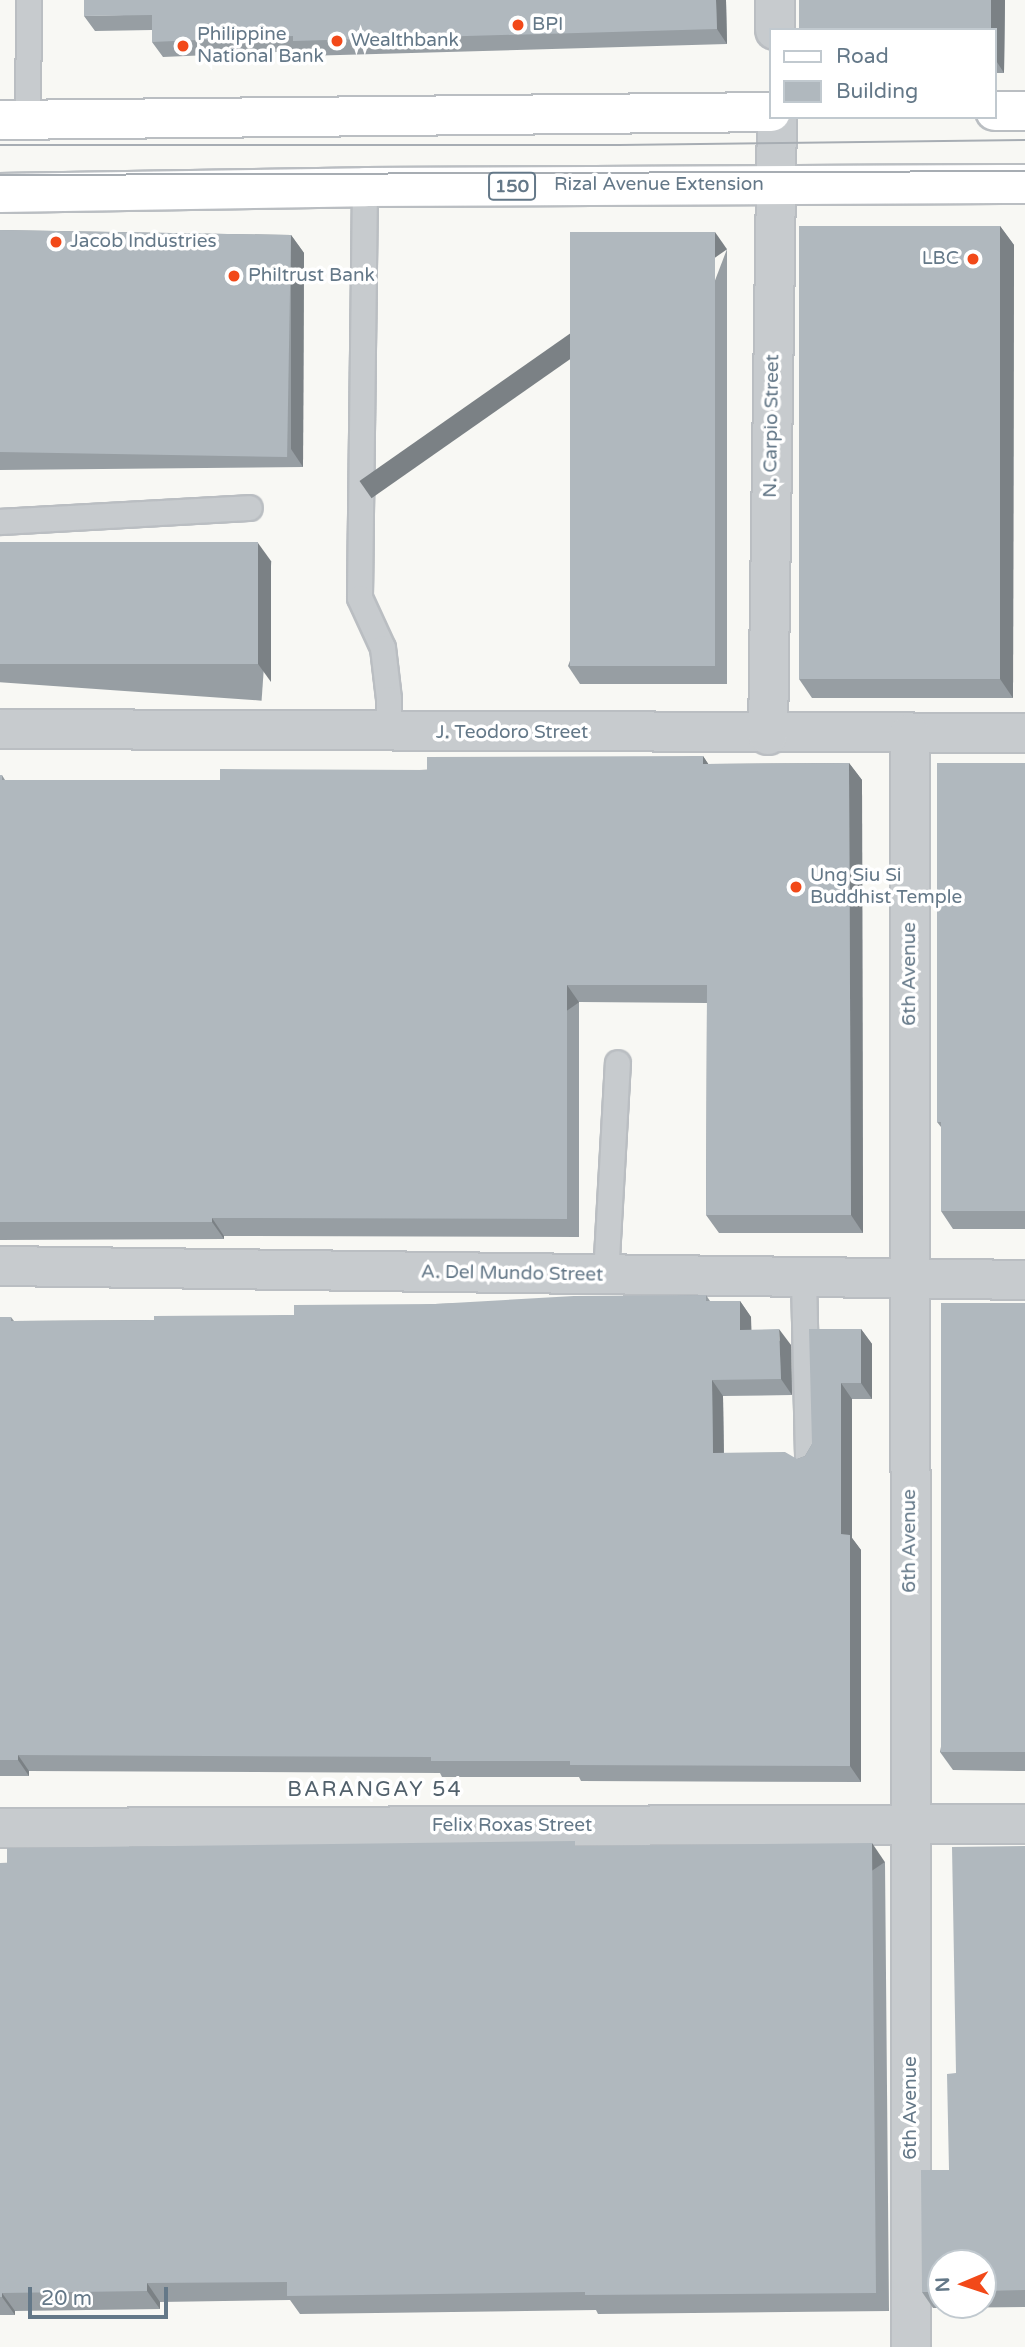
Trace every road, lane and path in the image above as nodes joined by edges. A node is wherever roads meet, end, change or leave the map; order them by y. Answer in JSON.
{"nodes":[{"id":1,"x":29,"y":0,"type":"edge"},
{"id":2,"x":775,"y":0,"type":"edge"},
{"id":3,"x":775,"y":28,"type":"edge"},
{"id":4,"x":997,"y":111,"type":"edge"},
{"id":5,"x":1025,"y":111,"type":"edge"},
{"id":6,"x":769,"y":112,"type":"edge"},
{"id":7,"x":777,"y":119,"type":"edge"},
{"id":8,"x":14,"y":120,"type":"edge"},
{"id":9,"x":776,"y":184,"type":"junction"},
{"id":10,"x":1025,"y":184,"type":"edge"},
{"id":11,"x":365,"y":187,"type":"junction"},
{"id":12,"x":0,"y":193,"type":"edge"},
{"id":13,"x":250,"y":508,"type":"dead end"},
{"id":14,"x":0,"y":522,"type":"edge"},
{"id":15,"x":0,"y":729,"type":"edge"},
{"id":16,"x":389,"y":732,"type":"junction"},
{"id":17,"x":1025,"y":733,"type":"edge"},
{"id":18,"x":768,"y":734,"type":"junction"},
{"id":19,"x":910,"y":734,"type":"junction"},
{"id":20,"x":618,"y":1063,"type":"dead end"},
{"id":21,"x":0,"y":1266,"type":"edge"},
{"id":22,"x":606,"y":1276,"type":"junction"},
{"id":23,"x":804,"y":1279,"type":"junction"},
{"id":24,"x":910,"y":1280,"type":"junction"},
{"id":25,"x":1025,"y":1280,"type":"edge"},
{"id":26,"x":808,"y":1460,"type":"edge"},
{"id":27,"x":910,"y":1824,"type":"junction"},
{"id":28,"x":1025,"y":1824,"type":"edge"},
{"id":29,"x":0,"y":1828,"type":"edge"},
{"id":30,"x":911,"y":2347,"type":"edge"}],
"edges":[{"from":1,"to":8,"type":"lane"},
{"from":2,"to":3,"type":"street"},
{"from":4,"to":5,"type":"main road"},
{"from":6,"to":8,"type":"main road"},
{"from":7,"to":9,"type":"street","name":"N. Carpio Street"},
{"from":9,"to":10,"type":"main road","name":"Rizal Avenue Extension","number":"150"},
{"from":9,"to":11,"type":"main road","name":"Rizal Avenue Extension","number":"150"},
{"from":9,"to":18,"type":"street","name":"N. Carpio Street"},
{"from":11,"to":12,"type":"main road","name":"Rizal Avenue Extension","number":"150"},
{"from":11,"to":16,"type":"lane"},
{"from":13,"to":14,"type":"lane"},
{"from":15,"to":16,"type":"street","name":"J. Teodoro Street"},
{"from":16,"to":18,"type":"street","name":"J. Teodoro Street"},
{"from":17,"to":19,"type":"street","name":"J. Teodoro Street"},
{"from":18,"to":19,"type":"street","name":"J. Teodoro Street"},
{"from":19,"to":24,"type":"street","name":"6th Avenue"},
{"from":20,"to":22,"type":"lane"},
{"from":21,"to":22,"type":"street","name":"A. Del Mundo Street"},
{"from":22,"to":23,"type":"street","name":"A. Del Mundo Street"},
{"from":23,"to":24,"type":"street","name":"A. Del Mundo Street"},
{"from":23,"to":26,"type":"lane"},
{"from":24,"to":25,"type":"street","name":"A. Del Mundo Street"},
{"from":24,"to":27,"type":"street","name":"6th Avenue"},
{"from":27,"to":28,"type":"street","name":"Felix Roxas Street"},
{"from":27,"to":29,"type":"street","name":"Felix Roxas Street"},
{"from":27,"to":30,"type":"street","name":"6th Avenue"}]}
